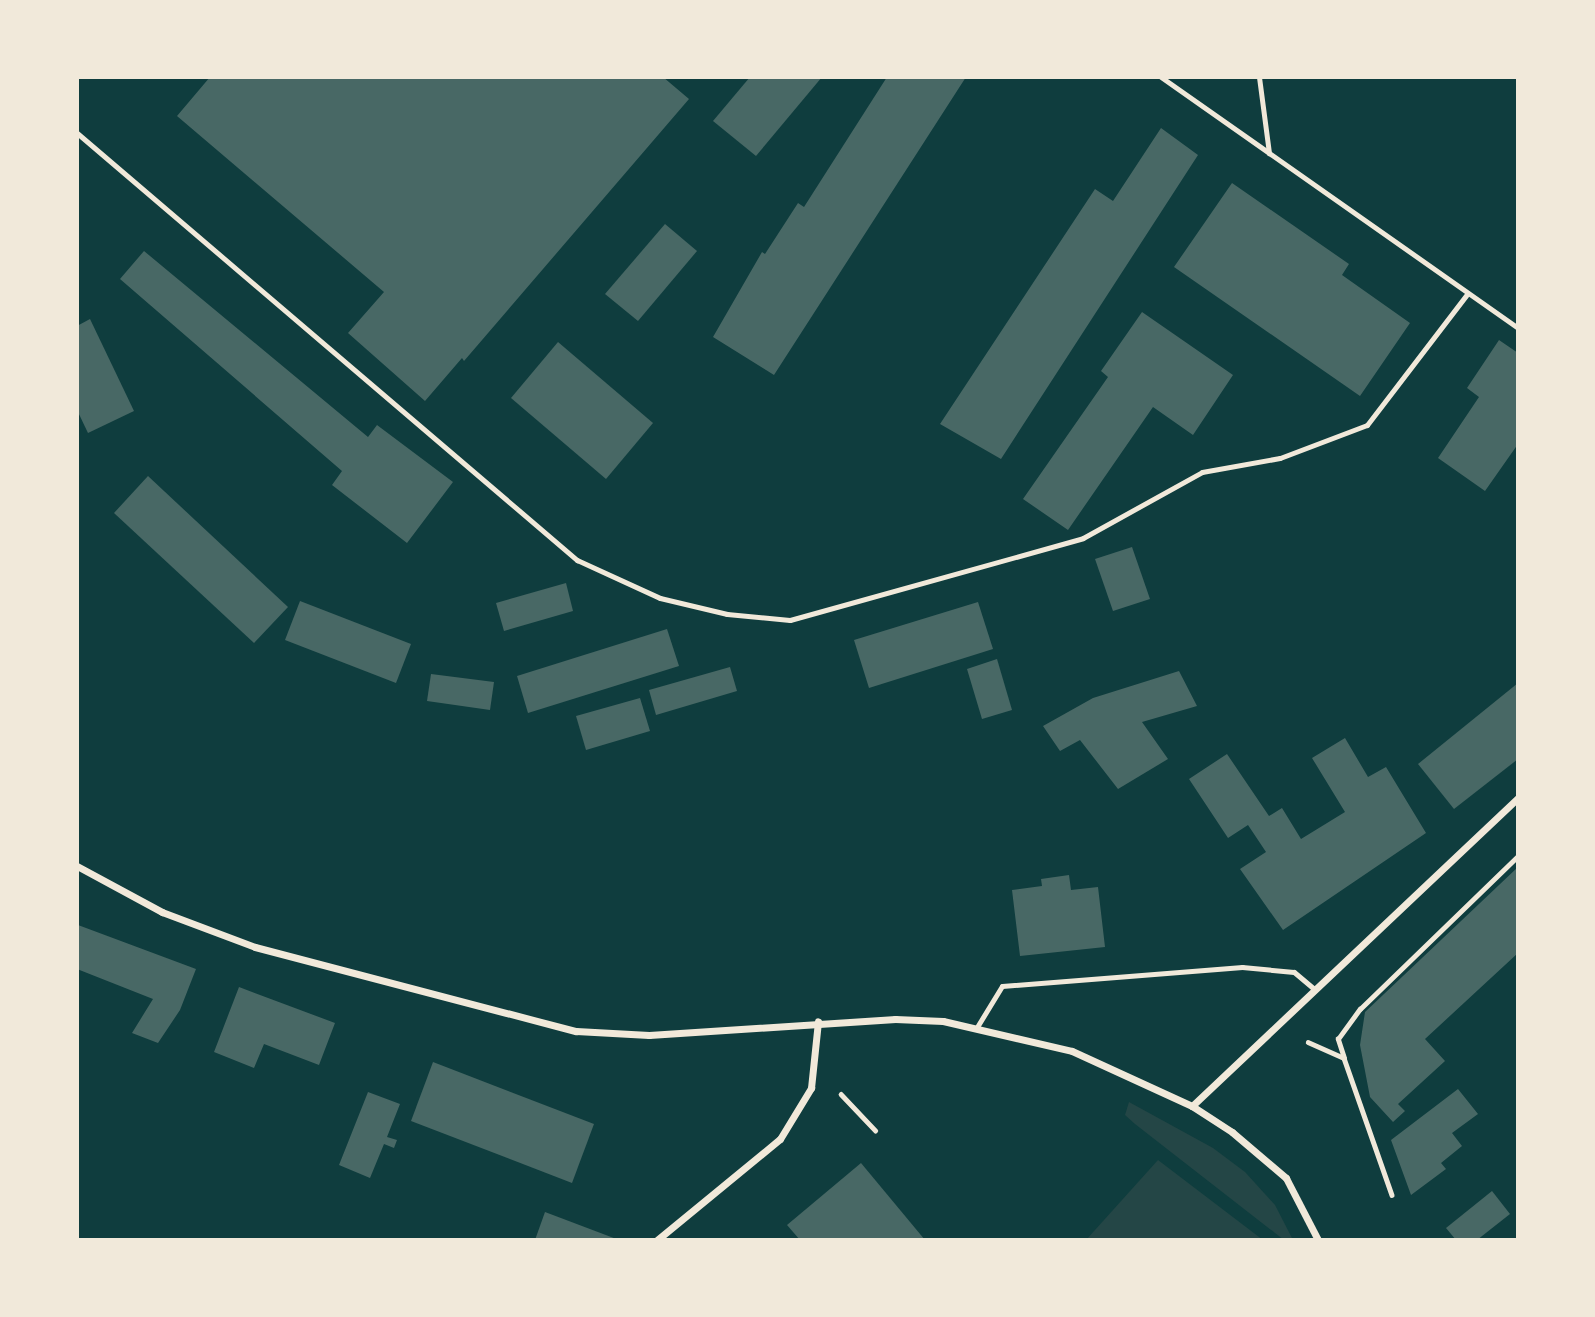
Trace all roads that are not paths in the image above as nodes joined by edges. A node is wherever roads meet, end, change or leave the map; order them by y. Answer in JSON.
{"nodes":[{"id":1,"x":1161,"y":77,"type":"edge"},
{"id":2,"x":1259,"y":77,"type":"edge"},
{"id":3,"x":77,"y":133,"type":"edge"},
{"id":4,"x":1269,"y":153,"type":"junction"},
{"id":5,"x":1468,"y":293,"type":"junction"},
{"id":6,"x":1518,"y":328,"type":"edge"},
{"id":7,"x":1518,"y":798,"type":"edge"},
{"id":8,"x":77,"y":866,"type":"edge"},
{"id":9,"x":1314,"y":989,"type":"junction"},
{"id":10,"x":818,"y":1021,"type":"junction"},
{"id":11,"x":977,"y":1027,"type":"junction"},
{"id":12,"x":1192,"y":1106,"type":"junction"},
{"id":13,"x":657,"y":1240,"type":"edge"},
{"id":14,"x":1318,"y":1240,"type":"edge"}],
"edges":[{"from":1,"to":4,"type":"lane"},
{"from":2,"to":4,"type":"lane"},
{"from":3,"to":5,"type":"lane"},
{"from":4,"to":5,"type":"lane"},
{"from":5,"to":6,"type":"lane"},
{"from":7,"to":9,"type":"street"},
{"from":8,"to":10,"type":"street"},
{"from":9,"to":11,"type":"lane"},
{"from":9,"to":12,"type":"street"},
{"from":10,"to":11,"type":"street"},
{"from":10,"to":13,"type":"street"},
{"from":11,"to":12,"type":"street"},
{"from":12,"to":14,"type":"street"}]}
